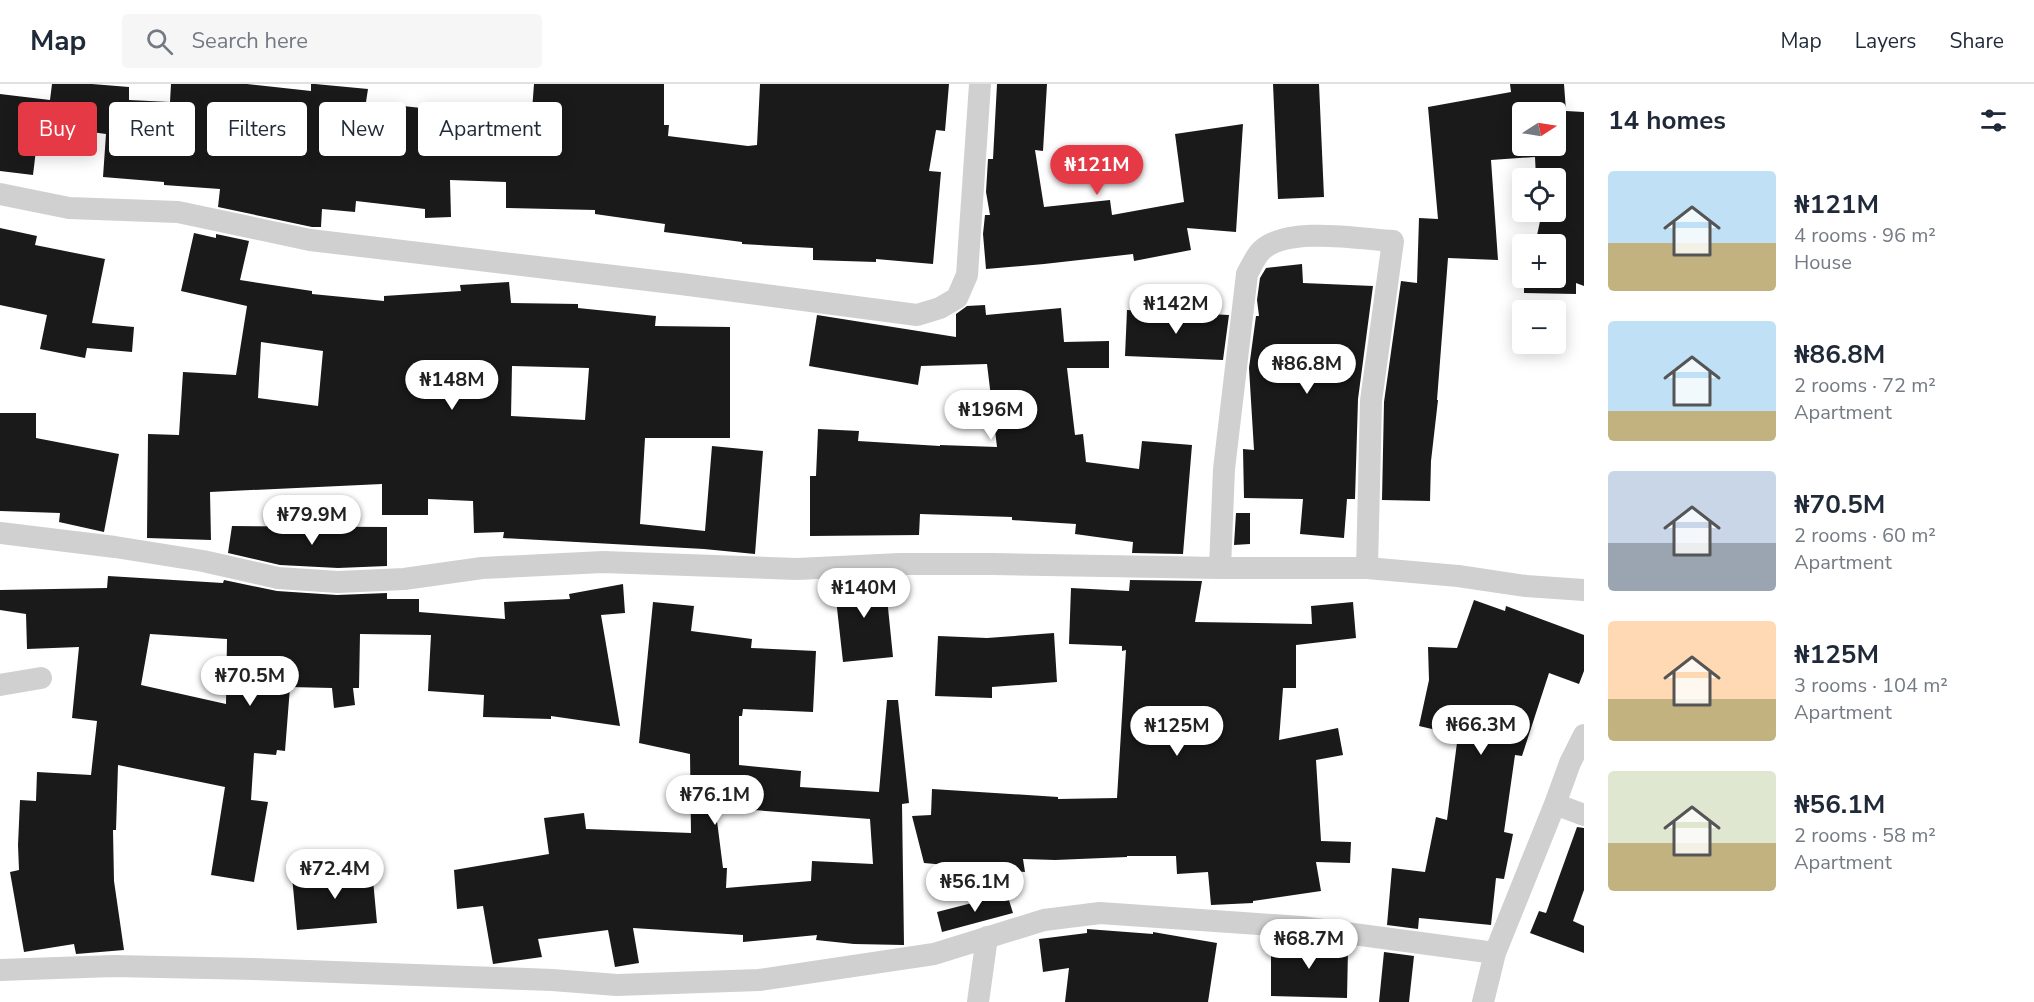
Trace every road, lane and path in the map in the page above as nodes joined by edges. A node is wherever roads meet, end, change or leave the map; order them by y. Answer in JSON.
{"nodes":[{"id":1,"x":980,"y":84,"type":"edge"},
{"id":2,"x":0,"y":194,"type":"edge"},
{"id":3,"x":0,"y":534,"type":"edge"},
{"id":4,"x":1220,"y":568,"type":"junction"},
{"id":5,"x":1367,"y":568,"type":"junction"},
{"id":6,"x":1584,"y":590,"type":"edge"},
{"id":7,"x":41,"y":678,"type":"dead end"},
{"id":8,"x":0,"y":685,"type":"edge"},
{"id":9,"x":1584,"y":735,"type":"edge"},
{"id":10,"x":1555,"y":804,"type":"junction"},
{"id":11,"x":1584,"y":815,"type":"edge"},
{"id":12,"x":987,"y":937,"type":"junction"},
{"id":13,"x":1495,"y":953,"type":"junction"},
{"id":14,"x":0,"y":970,"type":"edge"},
{"id":15,"x":978,"y":1002,"type":"edge"},
{"id":16,"x":1483,"y":1002,"type":"edge"}],
"edges":[{"from":1,"to":2,"type":"street"},
{"from":3,"to":4,"type":"street"},
{"from":4,"to":5,"type":"street"},
{"from":4,"to":5,"type":"street"},
{"from":5,"to":6,"type":"street"},
{"from":7,"to":8,"type":"street"},
{"from":9,"to":10,"type":"street"},
{"from":10,"to":11,"type":"street"},
{"from":10,"to":13,"type":"street"},
{"from":12,"to":13,"type":"street"},
{"from":12,"to":14,"type":"street"},
{"from":12,"to":15,"type":"street"},
{"from":13,"to":16,"type":"street"}]}
